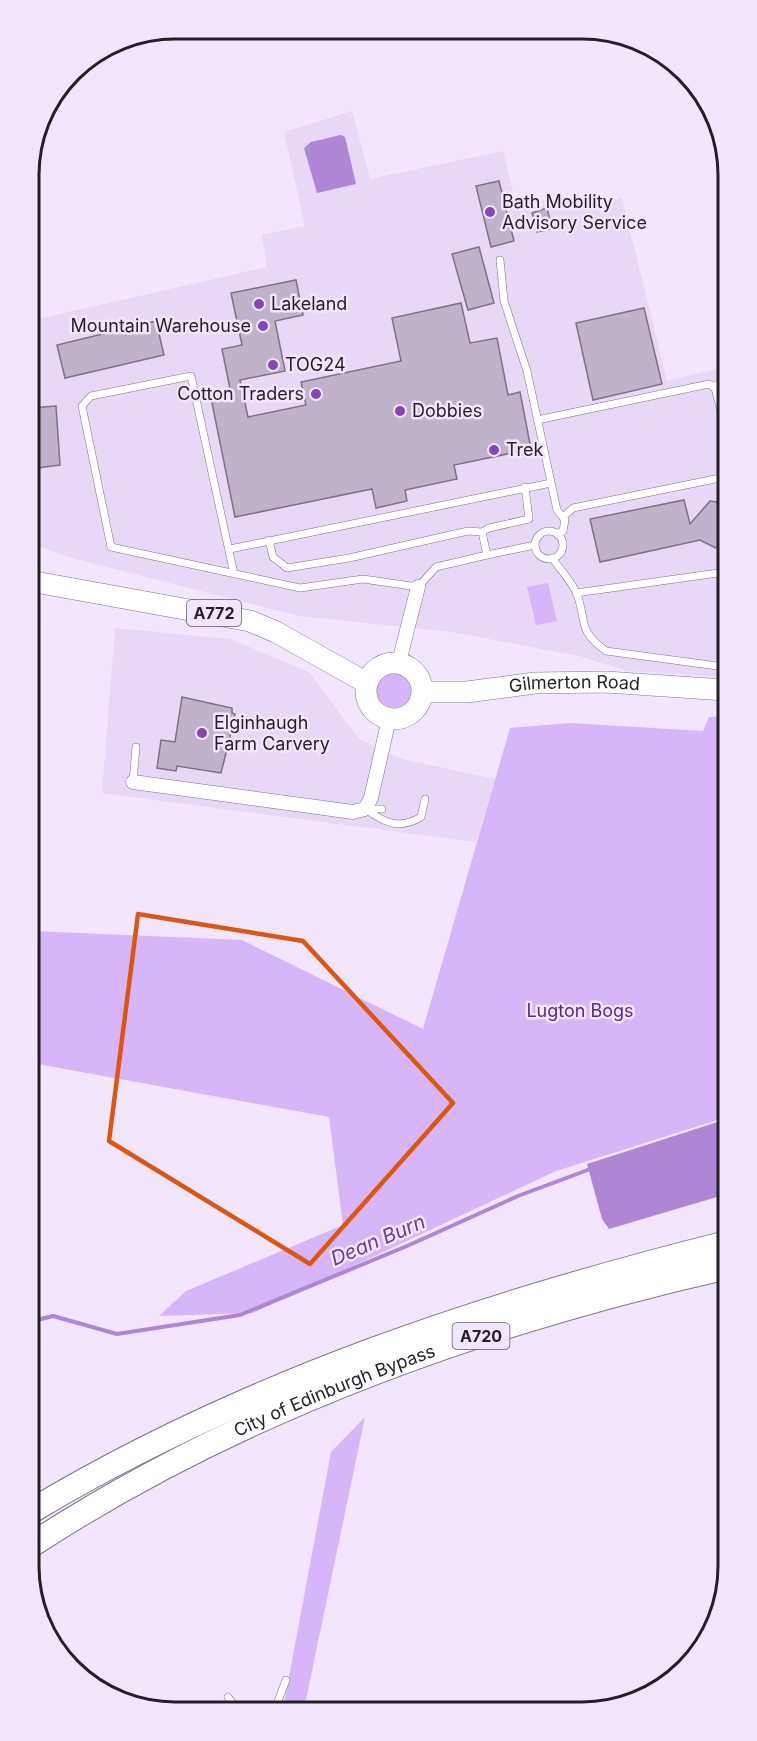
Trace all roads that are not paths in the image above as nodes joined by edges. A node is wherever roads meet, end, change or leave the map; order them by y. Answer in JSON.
{"nodes":[{"id":1,"x":500,"y":260,"type":"dead end"},
{"id":2,"x":718,"y":384,"type":"edge"},
{"id":3,"x":713,"y":387,"type":"junction"},
{"id":4,"x":718,"y":399,"type":"edge"},
{"id":5,"x":537,"y":420,"type":"junction"},
{"id":6,"x":718,"y":478,"type":"edge"},
{"id":7,"x":551,"y":483,"type":"junction"},
{"id":8,"x":525,"y":487,"type":"junction"},
{"id":9,"x":563,"y":517,"type":"junction"},
{"id":10,"x":482,"y":532,"type":"junction"},
{"id":11,"x":557,"y":534,"type":"junction"},
{"id":12,"x":269,"y":540,"type":"junction"},
{"id":13,"x":535,"y":545,"type":"junction"},
{"id":14,"x":230,"y":549,"type":"junction"},
{"id":15,"x":487,"y":555,"type":"junction"},
{"id":16,"x":552,"y":558,"type":"junction"},
{"id":17,"x":718,"y":573,"type":"edge"},
{"id":18,"x":234,"y":574,"type":"junction"},
{"id":19,"x":39,"y":585,"type":"edge"},
{"id":20,"x":418,"y":587,"type":"junction"},
{"id":21,"x":576,"y":593,"type":"junction"},
{"id":22,"x":399,"y":662,"type":"junction"},
{"id":23,"x":718,"y":666,"type":"edge"},
{"id":24,"x":367,"y":683,"type":"junction"},
{"id":25,"x":718,"y":690,"type":"edge"},
{"id":26,"x":423,"y":693,"type":"junction"},
{"id":27,"x":389,"y":719,"type":"junction"},
{"id":28,"x":136,"y":747,"type":"dead end"},
{"id":29,"x":133,"y":782,"type":"joint"},
{"id":30,"x":425,"y":799,"type":"dead end"},
{"id":31,"x":365,"y":809,"type":"junction"},
{"id":32,"x":382,"y":809,"type":"dead end"},
{"id":33,"x":718,"y":1245,"type":"edge"},
{"id":34,"x":718,"y":1269,"type":"edge"},
{"id":35,"x":39,"y":1507,"type":"edge"},
{"id":36,"x":39,"y":1540,"type":"edge"},
{"id":37,"x":286,"y":1680,"type":"dead end"},
{"id":38,"x":228,"y":1697,"type":"dead end"},
{"id":39,"x":232,"y":1702,"type":"edge"},
{"id":40,"x":278,"y":1702,"type":"edge"}],
"edges":[{"from":1,"to":5,"type":"lane"},
{"from":2,"to":3,"type":"lane"},
{"from":3,"to":4,"type":"lane"},
{"from":3,"to":5,"type":"lane"},
{"from":5,"to":7,"type":"lane"},
{"from":6,"to":9,"type":"lane"},
{"from":7,"to":8,"type":"lane"},
{"from":7,"to":9,"type":"lane"},
{"from":8,"to":10,"type":"lane"},
{"from":8,"to":12,"type":"lane"},
{"from":9,"to":11,"type":"lane"},
{"from":10,"to":12,"type":"lane"},
{"from":10,"to":15,"type":"lane"},
{"from":11,"to":13,"type":"lane"},
{"from":11,"to":16,"type":"lane"},
{"from":12,"to":14,"type":"lane"},
{"from":13,"to":15,"type":"lane"},
{"from":13,"to":16,"type":"lane"},
{"from":14,"to":18,"type":"lane"},
{"from":14,"to":18,"type":"lane"},
{"from":15,"to":20,"type":"lane"},
{"from":16,"to":21,"type":"lane"},
{"from":17,"to":21,"type":"lane"},
{"from":18,"to":20,"type":"lane"},
{"from":19,"to":24,"type":"main road","number":"A772"},
{"from":20,"to":22,"type":"street"},
{"from":21,"to":23,"type":"lane"},
{"from":22,"to":24,"type":"main road"},
{"from":22,"to":26,"type":"main road"},
{"from":24,"to":27,"type":"main road"},
{"from":25,"to":26,"type":"main road","name":"Gilmerton Road"},
{"from":26,"to":27,"type":"main road"},
{"from":27,"to":31,"type":"street"},
{"from":28,"to":29,"type":"lane"},
{"from":29,"to":31,"type":"street"},
{"from":30,"to":31,"type":"lane"},
{"from":31,"to":32,"type":"lane"},
{"from":33,"to":35,"type":"highway","name":"City of Edinburgh Bypass","number":"A720"},
{"from":34,"to":36,"type":"highway","name":"City of Edinburgh Bypass","number":"A720"},
{"from":37,"to":40,"type":"lane"},
{"from":38,"to":39,"type":"lane"}]}
